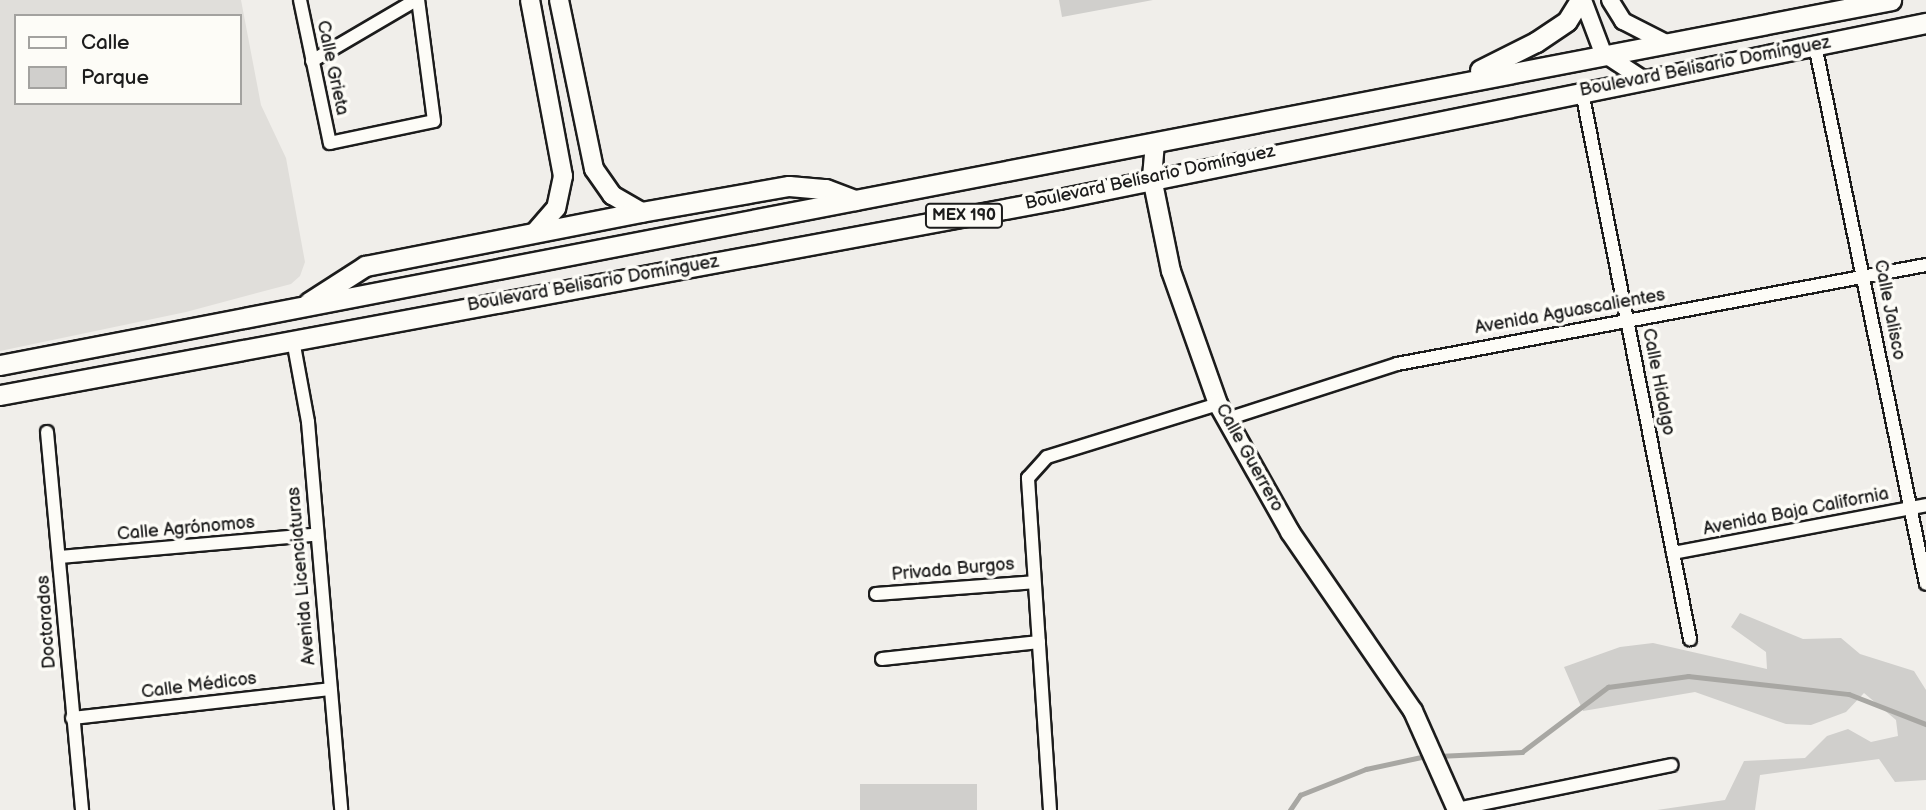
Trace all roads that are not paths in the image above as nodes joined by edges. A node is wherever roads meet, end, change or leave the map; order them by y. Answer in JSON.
{"nodes":[{"id":1,"x":300,"y":0,"type":"edge"},
{"id":2,"x":417,"y":0,"type":"edge"},
{"id":3,"x":530,"y":0,"type":"edge"},
{"id":4,"x":559,"y":0,"type":"edge"},
{"id":5,"x":1582,"y":0,"type":"edge"},
{"id":6,"x":1610,"y":0,"type":"edge"},
{"id":7,"x":1891,"y":0,"type":"edge"},
{"id":8,"x":1926,"y":23,"type":"edge"},
{"id":9,"x":1666,"y":43,"type":"junction"},
{"id":10,"x":1815,"y":45,"type":"junction"},
{"id":11,"x":1603,"y":53,"type":"junction"},
{"id":12,"x":312,"y":61,"type":"junction"},
{"id":13,"x":1644,"y":79,"type":"junction"},
{"id":14,"x":1451,"y":83,"type":"junction"},
{"id":15,"x":1582,"y":92,"type":"junction"},
{"id":16,"x":1155,"y":143,"type":"junction"},
{"id":17,"x":1152,"y":178,"type":"junction"},
{"id":18,"x":855,"y":201,"type":"junction"},
{"id":19,"x":641,"y":212,"type":"junction"},
{"id":20,"x":534,"y":233,"type":"junction"},
{"id":21,"x":1926,"y":265,"type":"edge"},
{"id":22,"x":1864,"y":276,"type":"junction"},
{"id":23,"x":300,"y":308,"type":"junction"},
{"id":24,"x":266,"y":314,"type":"junction"},
{"id":25,"x":1628,"y":320,"type":"junction"},
{"id":26,"x":293,"y":340,"type":"junction"},
{"id":27,"x":272,"y":342,"type":"junction"},
{"id":28,"x":0,"y":365,"type":"edge"},
{"id":29,"x":0,"y":395,"type":"edge"},
{"id":30,"x":1223,"y":411,"type":"junction"},
{"id":31,"x":47,"y":432,"type":"dead end"},
{"id":32,"x":1926,"y":505,"type":"edge"},
{"id":33,"x":1910,"y":508,"type":"junction"},
{"id":34,"x":314,"y":535,"type":"junction"},
{"id":35,"x":1673,"y":553,"type":"junction"},
{"id":36,"x":60,"y":557,"type":"junction"},
{"id":37,"x":1034,"y":582,"type":"junction"},
{"id":38,"x":1926,"y":584,"type":"edge"},
{"id":39,"x":876,"y":594,"type":"dead end"},
{"id":40,"x":1690,"y":639,"type":"dead end"},
{"id":41,"x":1039,"y":642,"type":"junction"},
{"id":42,"x":882,"y":659,"type":"dead end"},
{"id":43,"x":330,"y":689,"type":"junction"},
{"id":44,"x":72,"y":718,"type":"junction"},
{"id":45,"x":1672,"y":765,"type":"dead end"},
{"id":46,"x":82,"y":810,"type":"edge"},
{"id":47,"x":341,"y":810,"type":"edge"},
{"id":48,"x":1049,"y":810,"type":"edge"},
{"id":49,"x":1457,"y":810,"type":"edge"}],
"edges":[{"from":1,"to":12,"type":"street","name":"Calle Grieta"},
{"from":2,"to":12,"type":"street"},
{"from":2,"to":12,"type":"street","name":"Calle Grieta"},
{"from":3,"to":20,"type":"main road"},
{"from":4,"to":19,"type":"main road"},
{"from":5,"to":11,"type":"street"},
{"from":5,"to":14,"type":"main road"},
{"from":6,"to":9,"type":"street"},
{"from":7,"to":9,"type":"main road","name":"Boulevard Belisario Domínguez","number":"MEX 190"},
{"from":8,"to":10,"type":"main road","name":"Boulevard Belisario Domínguez","number":"MEX 190"},
{"from":9,"to":11,"type":"main road","name":"Boulevard Belisario Domínguez","number":"MEX 190"},
{"from":10,"to":13,"type":"main road","name":"Boulevard Belisario Domínguez","number":"MEX 190"},
{"from":10,"to":22,"type":"street","name":"Calle Jalisco"},
{"from":11,"to":13,"type":"street"},
{"from":11,"to":14,"type":"main road","name":"Boulevard Belisario Domínguez","number":"MEX 190"},
{"from":13,"to":15,"type":"main road","name":"Boulevard Belisario Domínguez","number":"MEX 190"},
{"from":14,"to":16,"type":"main road","name":"Boulevard Belisario Domínguez","number":"MEX 190"},
{"from":15,"to":17,"type":"main road","name":"Boulevard Belisario Domínguez","number":"MEX 190"},
{"from":15,"to":25,"type":"street","name":"Calle Hidalgo"},
{"from":16,"to":17,"type":"main road","name":"Calle Guerrero"},
{"from":16,"to":18,"type":"main road","name":"Boulevard Belisario Domínguez","number":"MEX 190"},
{"from":17,"to":26,"type":"main road","name":"Boulevard Belisario Domínguez","number":"MEX 190"},
{"from":17,"to":30,"type":"main road","name":"Calle Guerrero"},
{"from":18,"to":19,"type":"main road"},
{"from":18,"to":23,"type":"main road","name":"Boulevard Belisario Domínguez","number":"MEX 190"},
{"from":19,"to":20,"type":"main road"},
{"from":20,"to":23,"type":"main road"},
{"from":21,"to":22,"type":"street","name":"Avenida Aguascalientes"},
{"from":22,"to":25,"type":"street","name":"Avenida Aguascalientes"},
{"from":22,"to":33,"type":"street","name":"Calle Jalisco"},
{"from":23,"to":24,"type":"main road","name":"Boulevard Belisario Domínguez","number":"MEX 190"},
{"from":24,"to":27,"type":"main road"},
{"from":24,"to":28,"type":"main road","name":"Boulevard Belisario Domínguez","number":"MEX 190"},
{"from":25,"to":30,"type":"street","name":"Avenida Aguascalientes"},
{"from":25,"to":35,"type":"street","name":"Calle Hidalgo"},
{"from":26,"to":27,"type":"main road","name":"Boulevard Belisario Domínguez","number":"MEX 190"},
{"from":26,"to":34,"type":"street","name":"Avenida Licenciaturas"},
{"from":27,"to":29,"type":"main road","name":"Boulevard Belisario Domínguez","number":"MEX 190"},
{"from":30,"to":37,"type":"street","name":"Avenida Aguascalientes"},
{"from":30,"to":49,"type":"main road","name":"Calle Guerrero"},
{"from":31,"to":36,"type":"street","name":"Doctorados"},
{"from":32,"to":33,"type":"street","name":"Avenida Baja California"},
{"from":33,"to":35,"type":"street","name":"Avenida Baja California"},
{"from":33,"to":38,"type":"street","name":"Calle Jalisco"},
{"from":34,"to":36,"type":"street","name":"Calle Agrónomos"},
{"from":34,"to":43,"type":"street","name":"Avenida Licenciaturas"},
{"from":35,"to":40,"type":"street","name":"Calle Hidalgo"},
{"from":36,"to":44,"type":"street","name":"Doctorados"},
{"from":37,"to":39,"type":"street","name":"Privada Burgos"},
{"from":37,"to":41,"type":"street","name":"Avenida Aguascalientes"},
{"from":41,"to":42,"type":"street"},
{"from":41,"to":48,"type":"street","name":"Avenida Aguascalientes"},
{"from":43,"to":44,"type":"street","name":"Calle Médicos"},
{"from":43,"to":47,"type":"street","name":"Avenida Licenciaturas"},
{"from":44,"to":46,"type":"street","name":"Doctorados"},
{"from":45,"to":49,"type":"street"}]}
